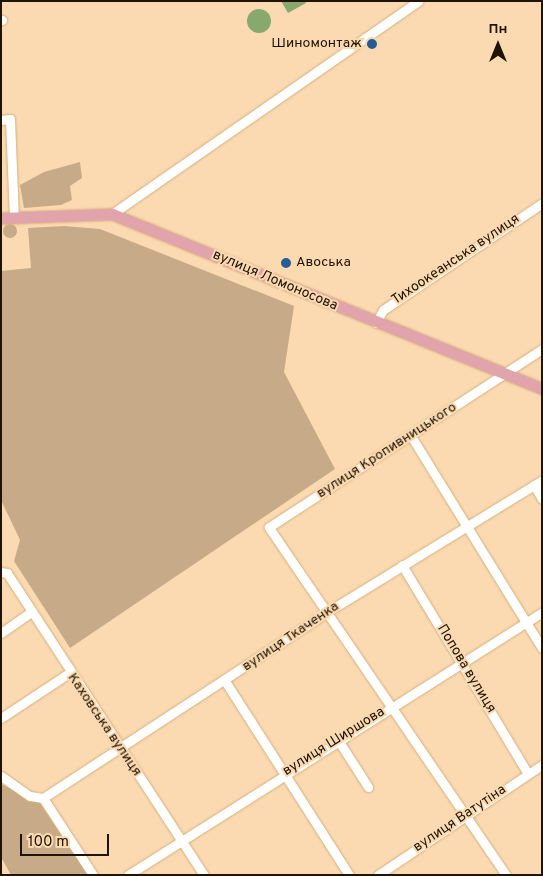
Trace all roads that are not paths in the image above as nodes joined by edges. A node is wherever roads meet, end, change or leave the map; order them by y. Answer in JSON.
{"nodes":[{"id":1,"x":418,"y":1,"type":"edge"},
{"id":2,"x":1,"y":120,"type":"edge"},
{"id":3,"x":542,"y":203,"type":"edge"},
{"id":4,"x":112,"y":214,"type":"junction"},
{"id":5,"x":14,"y":217,"type":"junction"},
{"id":6,"x":1,"y":218,"type":"edge"},
{"id":7,"x":376,"y":323,"type":"junction"},
{"id":8,"x":542,"y":349,"type":"edge"},
{"id":9,"x":504,"y":375,"type":"junction"},
{"id":10,"x":542,"y":389,"type":"edge"},
{"id":11,"x":411,"y":436,"type":"junction"},
{"id":12,"x":538,"y":483,"type":"edge"},
{"id":13,"x":542,"y":499,"type":"edge"},
{"id":14,"x":467,"y":525,"type":"junction"},
{"id":15,"x":402,"y":566,"type":"junction"},
{"id":16,"x":4,"y":573,"type":"edge"},
{"id":17,"x":31,"y":612,"type":"junction"},
{"id":18,"x":326,"y":612,"type":"junction"},
{"id":19,"x":542,"y":612,"type":"edge"},
{"id":20,"x":525,"y":622,"type":"junction"},
{"id":21,"x":1,"y":633,"type":"edge"},
{"id":22,"x":542,"y":648,"type":"edge"},
{"id":23,"x":461,"y":660,"type":"junction"},
{"id":24,"x":69,"y":673,"type":"junction"},
{"id":25,"x":225,"y":681,"type":"junction"},
{"id":26,"x":394,"y":704,"type":"junction"},
{"id":27,"x":1,"y":718,"type":"edge"},
{"id":28,"x":338,"y":740,"type":"junction"},
{"id":29,"x":119,"y":749,"type":"junction"},
{"id":30,"x":542,"y":765,"type":"edge"},
{"id":31,"x":286,"y":773,"type":"junction"},
{"id":32,"x":528,"y":774,"type":"junction"},
{"id":33,"x":1,"y":776,"type":"edge"},
{"id":34,"x":368,"y":787,"type":"dead end"},
{"id":35,"x":44,"y":798,"type":"junction"},
{"id":36,"x":463,"y":815,"type":"junction"},
{"id":37,"x":181,"y":839,"type":"junction"},
{"id":38,"x":93,"y":875,"type":"edge"},
{"id":39,"x":128,"y":875,"type":"edge"},
{"id":40,"x":204,"y":875,"type":"edge"},
{"id":41,"x":349,"y":875,"type":"edge"},
{"id":42,"x":378,"y":875,"type":"edge"},
{"id":43,"x":506,"y":875,"type":"edge"}],
"edges":[{"from":1,"to":4,"type":"street"},
{"from":2,"to":5,"type":"street"},
{"from":3,"to":7,"type":"street","name":"Тихоокеанська вулиця"},
{"from":4,"to":5,"type":"main road","name":"вулиця Ломоносова"},
{"from":4,"to":7,"type":"main road","name":"вулиця Ломоносова"},
{"from":5,"to":6,"type":"main road","name":"вулиця Ломоносова"},
{"from":7,"to":9,"type":"main road","name":"вулиця Ломоносова"},
{"from":8,"to":9,"type":"street","name":"вулиця Кропивницького"},
{"from":9,"to":10,"type":"main road","name":"вулиця Ломоносова"},
{"from":9,"to":11,"type":"street","name":"вулиця Кропивницького"},
{"from":11,"to":14,"type":"street"},
{"from":11,"to":18,"type":"street","name":"вулиця Кропивницького"},
{"from":12,"to":13,"type":"street"},
{"from":12,"to":14,"type":"street","name":"вулиця Ткаченка"},
{"from":14,"to":15,"type":"street","name":"вулиця Ткаченка"},
{"from":14,"to":20,"type":"street"},
{"from":15,"to":18,"type":"street","name":"вулиця Ткаченка"},
{"from":15,"to":23,"type":"street","name":"Попова вулиця"},
{"from":16,"to":17,"type":"street","name":"Каховська вулиця"},
{"from":17,"to":21,"type":"street"},
{"from":17,"to":24,"type":"street","name":"Каховська вулиця"},
{"from":18,"to":25,"type":"street","name":"вулиця Ткаченка"},
{"from":18,"to":26,"type":"street"},
{"from":19,"to":20,"type":"street","name":"вулиця Ширшова"},
{"from":20,"to":22,"type":"street"},
{"from":20,"to":23,"type":"street","name":"вулиця Ширшова"},
{"from":23,"to":26,"type":"street","name":"вулиця Ширшова"},
{"from":23,"to":32,"type":"street","name":"Попова вулиця"},
{"from":24,"to":27,"type":"street"},
{"from":24,"to":29,"type":"street","name":"Каховська вулиця"},
{"from":25,"to":29,"type":"street","name":"вулиця Ткаченка"},
{"from":25,"to":31,"type":"street"},
{"from":26,"to":28,"type":"street","name":"вулиця Ширшова"},
{"from":26,"to":36,"type":"street"},
{"from":28,"to":31,"type":"street","name":"вулиця Ширшова"},
{"from":28,"to":34,"type":"street"},
{"from":29,"to":35,"type":"street","name":"вулиця Ткаченка"},
{"from":29,"to":37,"type":"street","name":"Каховська вулиця"},
{"from":30,"to":32,"type":"street","name":"вулиця Ватутіна"},
{"from":31,"to":37,"type":"street","name":"вулиця Ширшова"},
{"from":31,"to":41,"type":"street"},
{"from":32,"to":36,"type":"street","name":"вулиця Ватутіна"},
{"from":33,"to":35,"type":"street"},
{"from":35,"to":38,"type":"street"},
{"from":36,"to":42,"type":"street","name":"вулиця Ватутіна"},
{"from":36,"to":43,"type":"street"},
{"from":37,"to":39,"type":"street","name":"вулиця Ширшова"},
{"from":37,"to":40,"type":"street","name":"Каховська вулиця"}]}
